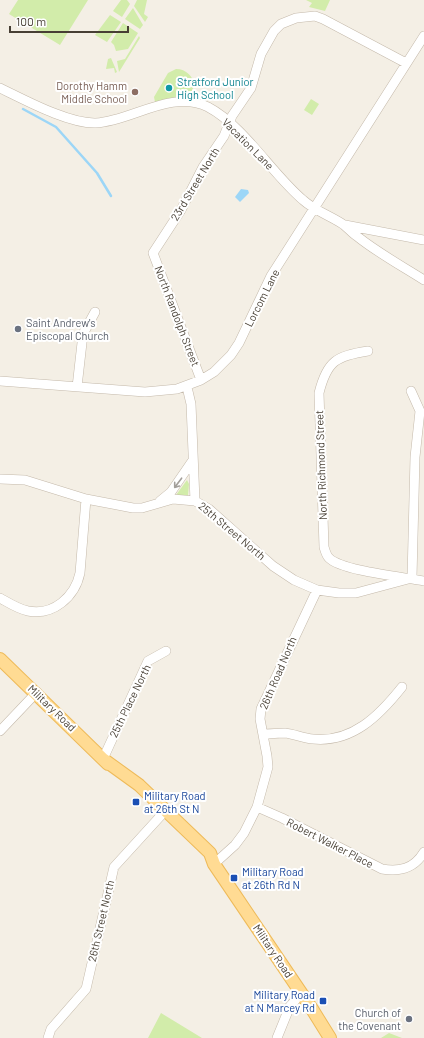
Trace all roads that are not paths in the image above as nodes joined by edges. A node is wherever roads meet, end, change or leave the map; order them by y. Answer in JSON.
{"nodes":[{"id":1,"x":424,"y":36,"type":"edge"},
{"id":2,"x":406,"y":63,"type":"junction"},
{"id":3,"x":0,"y":88,"type":"edge"},
{"id":4,"x":230,"y":124,"type":"junction"},
{"id":5,"x":315,"y":209,"type":"junction"},
{"id":6,"x":344,"y":225,"type":"junction"},
{"id":7,"x":424,"y":240,"type":"edge"},
{"id":8,"x":153,"y":253,"type":"joint"},
{"id":9,"x":424,"y":280,"type":"edge"},
{"id":10,"x":95,"y":312,"type":"dead end"},
{"id":11,"x":368,"y":351,"type":"dead end"},
{"id":12,"x":201,"y":380,"type":"junction"},
{"id":13,"x":0,"y":381,"type":"edge"},
{"id":14,"x":77,"y":387,"type":"junction"},
{"id":15,"x":187,"y":387,"type":"junction"},
{"id":16,"x":411,"y":391,"type":"dead end"},
{"id":17,"x":422,"y":410,"type":"edge"},
{"id":18,"x":193,"y":460,"type":"junction"},
{"id":19,"x":0,"y":479,"type":"edge"},
{"id":20,"x":86,"y":499,"type":"junction"},
{"id":21,"x":195,"y":501,"type":"junction"},
{"id":22,"x":160,"y":502,"type":"junction"},
{"id":23,"x":377,"y":574,"type":"joint"},
{"id":24,"x":412,"y":578,"type":"junction"},
{"id":25,"x":424,"y":581,"type":"edge"},
{"id":26,"x":317,"y":590,"type":"junction"},
{"id":27,"x":0,"y":598,"type":"edge"},
{"id":28,"x":166,"y":651,"type":"dead end"},
{"id":29,"x":0,"y":659,"type":"edge"},
{"id":30,"x":402,"y":687,"type":"dead end"},
{"id":31,"x":37,"y":692,"type":"junction"},
{"id":32,"x":0,"y":731,"type":"edge"},
{"id":33,"x":264,"y":734,"type":"junction"},
{"id":34,"x":103,"y":759,"type":"junction"},
{"id":35,"x":257,"y":807,"type":"junction"},
{"id":36,"x":163,"y":813,"type":"junction"},
{"id":37,"x":424,"y":852,"type":"edge"},
{"id":38,"x":214,"y":864,"type":"junction"},
{"id":39,"x":302,"y":993,"type":"junction"},
{"id":40,"x":48,"y":1038,"type":"edge"},
{"id":41,"x":277,"y":1038,"type":"edge"},
{"id":42,"x":330,"y":1038,"type":"edge"}],
"edges":[{"from":1,"to":2,"type":"street","name":"Lorcom Lane"},
{"from":2,"to":4,"type":"street","name":"23rd Street North"},
{"from":2,"to":5,"type":"street","name":"Lorcom Lane"},
{"from":3,"to":4,"type":"street","name":"Vacation Lane"},
{"from":4,"to":5,"type":"street","name":"Vacation Lane"},
{"from":4,"to":8,"type":"street","name":"23rd Street North"},
{"from":5,"to":6,"type":"street","name":"Vacation Lane"},
{"from":5,"to":12,"type":"street","name":"Lorcom Lane"},
{"from":6,"to":7,"type":"street"},
{"from":6,"to":9,"type":"street","name":"Vacation Lane"},
{"from":8,"to":12,"type":"street","name":"North Randolph Street"},
{"from":10,"to":14,"type":"street"},
{"from":11,"to":23,"type":"street","name":"North Richmond Street"},
{"from":12,"to":15,"type":"street","name":"Lorcom Lane"},
{"from":13,"to":14,"type":"street","name":"Lorcom Lane"},
{"from":14,"to":15,"type":"street","name":"Lorcom Lane"},
{"from":15,"to":18,"type":"street"},
{"from":16,"to":17,"type":"street"},
{"from":17,"to":24,"type":"street"},
{"from":18,"to":21,"type":"street"},
{"from":18,"to":22,"type":"street","one_way":true},
{"from":19,"to":20,"type":"street","name":"25th Street North"},
{"from":20,"to":22,"type":"street","name":"25th Street North"},
{"from":20,"to":27,"type":"street"},
{"from":21,"to":22,"type":"street","name":"25th Street North"},
{"from":21,"to":26,"type":"street","name":"25th Street North"},
{"from":23,"to":24,"type":"street","name":"25th Street North"},
{"from":24,"to":25,"type":"street","name":"25th Street North"},
{"from":24,"to":26,"type":"street","name":"25th Street North"},
{"from":26,"to":33,"type":"street","name":"26th Road North"},
{"from":28,"to":34,"type":"street","name":"25th Place North"},
{"from":29,"to":31,"type":"main road","name":"Military Road"},
{"from":30,"to":33,"type":"street"},
{"from":31,"to":32,"type":"street"},
{"from":31,"to":34,"type":"main road","name":"Military Road"},
{"from":33,"to":35,"type":"street","name":"26th Road North"},
{"from":34,"to":36,"type":"main road","name":"Military Road"},
{"from":35,"to":37,"type":"street","name":"Robert Walker Place"},
{"from":35,"to":38,"type":"street","name":"26th Road North"},
{"from":36,"to":38,"type":"main road","name":"Military Road"},
{"from":36,"to":40,"type":"street","name":"26th Street North"},
{"from":38,"to":39,"type":"main road","name":"Military Road"},
{"from":39,"to":41,"type":"street"},
{"from":39,"to":42,"type":"main road","name":"Military Road"}]}
